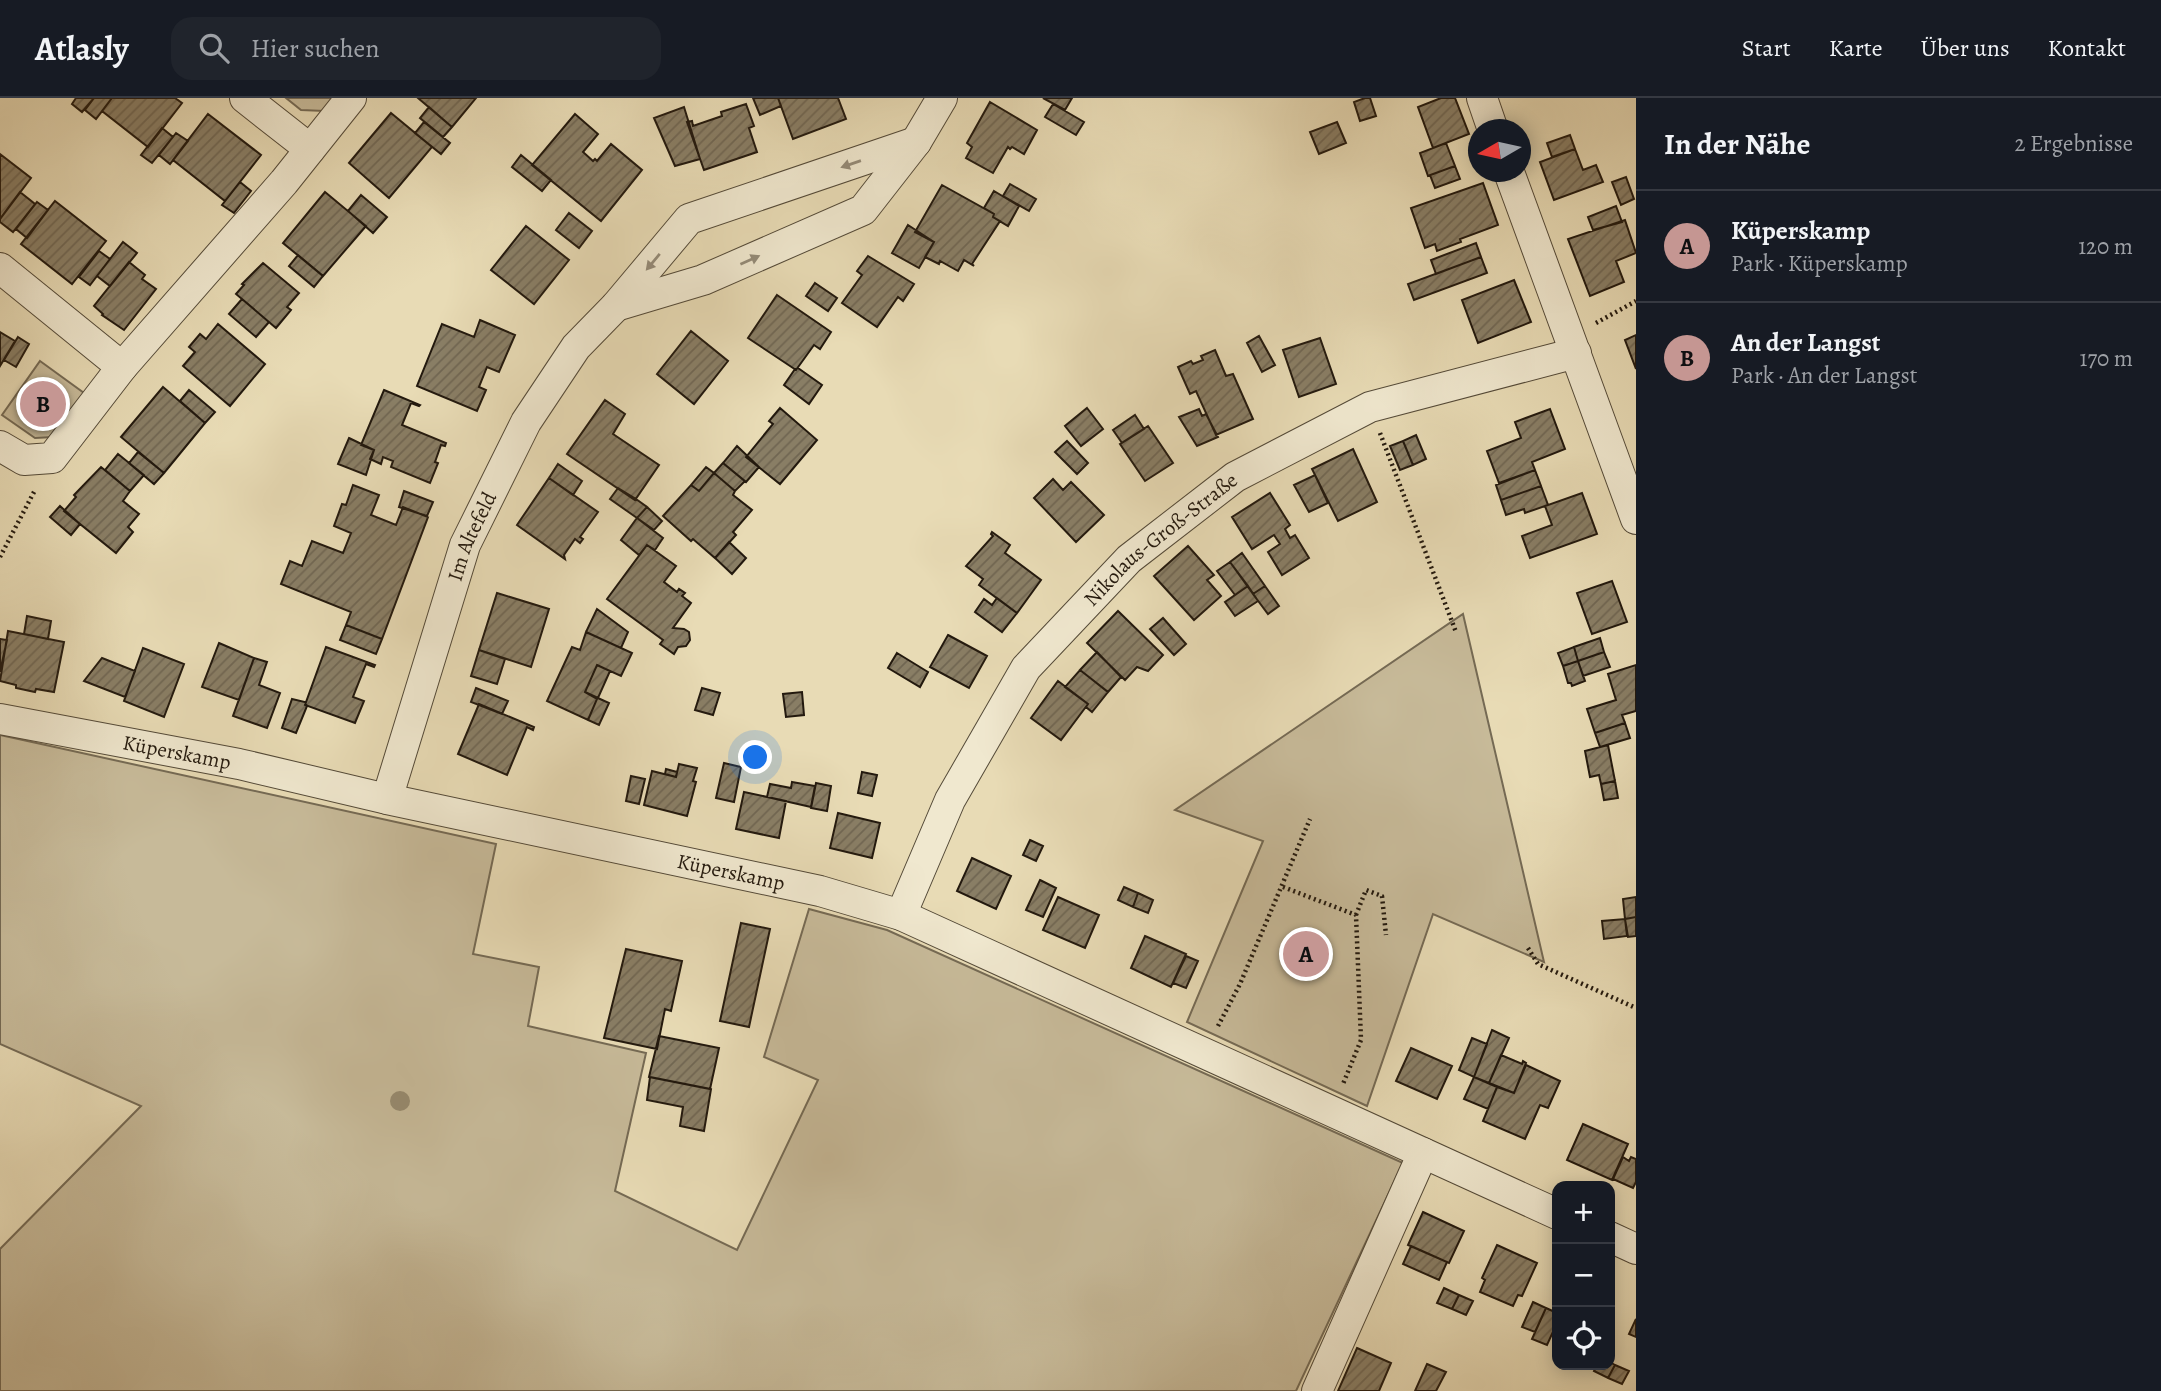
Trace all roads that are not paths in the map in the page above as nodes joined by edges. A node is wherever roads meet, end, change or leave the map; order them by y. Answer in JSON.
{"nodes":[{"id":1,"x":245,"y":98,"type":"edge"},
{"id":2,"x":351,"y":98,"type":"edge"},
{"id":3,"x":942,"y":98,"type":"edge"},
{"id":4,"x":1482,"y":98,"type":"edge"},
{"id":5,"x":1489,"y":119,"type":"edge"},
{"id":6,"x":916,"y":142,"type":"junction"},
{"id":7,"x":310,"y":149,"type":"junction"},
{"id":8,"x":1513,"y":182,"type":"edge"},
{"id":9,"x":0,"y":268,"type":"edge"},
{"id":10,"x":617,"y":306,"type":"junction"},
{"id":11,"x":1573,"y":344,"type":"junction"},
{"id":12,"x":122,"y":367,"type":"junction"},
{"id":13,"x":0,"y":446,"type":"edge"},
{"id":14,"x":1636,"y":519,"type":"edge"},
{"id":15,"x":0,"y":719,"type":"edge"},
{"id":16,"x":387,"y":799,"type":"junction"},
{"id":17,"x":901,"y":915,"type":"junction"},
{"id":18,"x":1423,"y":1153,"type":"junction"},
{"id":19,"x":1552,"y":1212,"type":"edge"},
{"id":20,"x":1615,"y":1239,"type":"edge"},
{"id":21,"x":1636,"y":1249,"type":"edge"},
{"id":22,"x":1317,"y":1391,"type":"edge"}],
"edges":[{"from":1,"to":7,"type":"street"},
{"from":2,"to":7,"type":"street"},
{"from":3,"to":6,"type":"street","name":"Im Altefeld"},
{"from":4,"to":5,"type":"street"},
{"from":10,"to":6,"type":"street","name":"Im Altefeld","one_way":true},
{"from":6,"to":10,"type":"street","name":"Im Altefeld","one_way":true},
{"from":7,"to":12,"type":"street"},
{"from":8,"to":11,"type":"street"},
{"from":9,"to":12,"type":"street"},
{"from":10,"to":16,"type":"street","name":"Im Altefeld"},
{"from":11,"to":14,"type":"street"},
{"from":11,"to":17,"type":"street","name":"Nikolaus-Groß-Straße"},
{"from":12,"to":13,"type":"street"},
{"from":15,"to":16,"type":"street","name":"Küperskamp"},
{"from":16,"to":17,"type":"street","name":"Küperskamp"},
{"from":17,"to":18,"type":"street","name":"Küperskamp"},
{"from":18,"to":19,"type":"street","name":"Küperskamp"},
{"from":18,"to":22,"type":"street"},
{"from":20,"to":21,"type":"street"}]}
